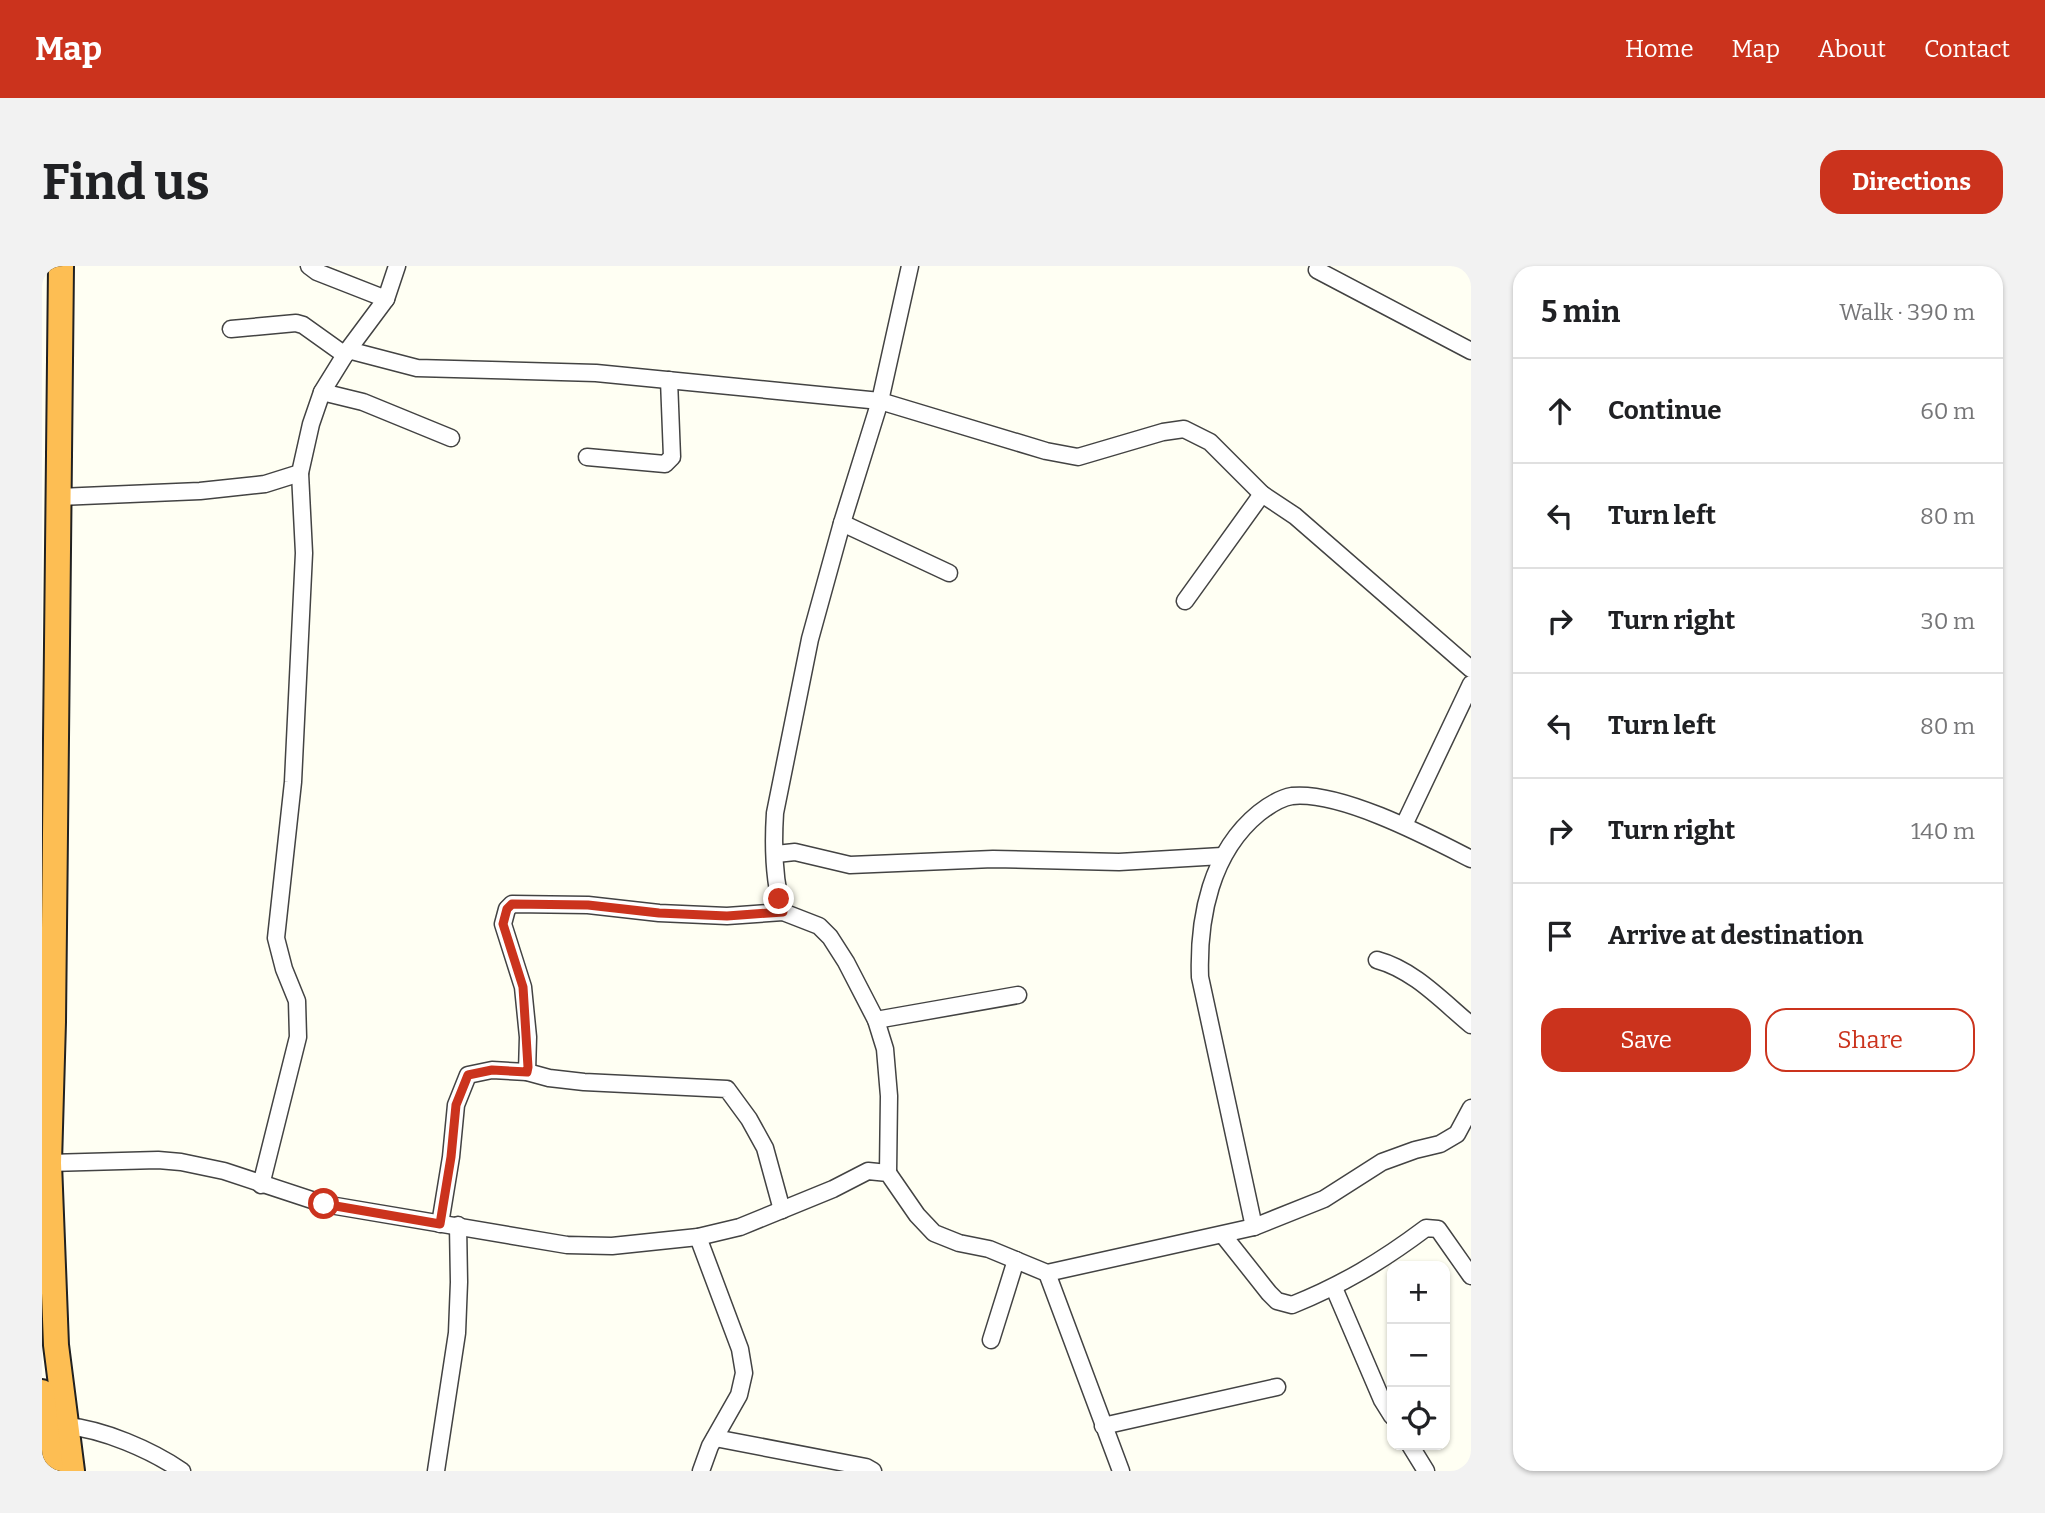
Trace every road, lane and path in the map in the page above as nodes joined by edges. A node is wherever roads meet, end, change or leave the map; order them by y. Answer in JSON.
{"nodes":[{"id":1,"x":61,"y":266,"type":"edge"},
{"id":2,"x":309,"y":266,"type":"edge"},
{"id":3,"x":397,"y":266,"type":"edge"},
{"id":4,"x":910,"y":266,"type":"edge"},
{"id":5,"x":1317,"y":270,"type":"dead end"},
{"id":6,"x":386,"y":299,"type":"junction"},
{"id":7,"x":231,"y":329,"type":"dead end"},
{"id":8,"x":1471,"y":351,"type":"edge"},
{"id":9,"x":347,"y":353,"type":"junction"},
{"id":10,"x":669,"y":380,"type":"junction"},
{"id":11,"x":322,"y":392,"type":"junction"},
{"id":12,"x":880,"y":401,"type":"junction"},
{"id":13,"x":451,"y":438,"type":"dead end"},
{"id":14,"x":587,"y":457,"type":"dead end"},
{"id":15,"x":300,"y":473,"type":"junction"},
{"id":16,"x":1262,"y":494,"type":"junction"},
{"id":17,"x":58,"y":497,"type":"junction"},
{"id":18,"x":842,"y":523,"type":"junction"},
{"id":19,"x":949,"y":573,"type":"dead end"},
{"id":20,"x":1185,"y":601,"type":"dead end"},
{"id":21,"x":1471,"y":669,"type":"edge"},
{"id":22,"x":1471,"y":684,"type":"edge"},
{"id":23,"x":1404,"y":825,"type":"junction"},
{"id":24,"x":776,"y":854,"type":"junction"},
{"id":25,"x":1222,"y":856,"type":"junction"},
{"id":26,"x":1471,"y":859,"type":"edge"},
{"id":27,"x":783,"y":912,"type":"junction"},
{"id":28,"x":1377,"y":960,"type":"dead end"},
{"id":29,"x":1018,"y":995,"type":"dead end"},
{"id":30,"x":876,"y":1020,"type":"junction"},
{"id":31,"x":1471,"y":1025,"type":"edge"},
{"id":32,"x":527,"y":1072,"type":"junction"},
{"id":33,"x":1471,"y":1108,"type":"edge"},
{"id":34,"x":50,"y":1163,"type":"junction"},
{"id":35,"x":888,"y":1173,"type":"junction"},
{"id":36,"x":261,"y":1185,"type":"junction"},
{"id":37,"x":782,"y":1210,"type":"junction"},
{"id":38,"x":440,"y":1224,"type":"junction"},
{"id":39,"x":458,"y":1225,"type":"junction"},
{"id":40,"x":1254,"y":1227,"type":"junction"},
{"id":41,"x":1223,"y":1235,"type":"junction"},
{"id":42,"x":698,"y":1237,"type":"junction"},
{"id":43,"x":1016,"y":1260,"type":"junction"},
{"id":44,"x":1047,"y":1273,"type":"junction"},
{"id":45,"x":1471,"y":1276,"type":"edge"},
{"id":46,"x":1334,"y":1288,"type":"junction"},
{"id":47,"x":990,"y":1340,"type":"dead end"},
{"id":48,"x":1277,"y":1387,"type":"dead end"},
{"id":49,"x":42,"y":1392,"type":"edge"},
{"id":50,"x":1387,"y":1408,"type":"edge"},
{"id":51,"x":51,"y":1425,"type":"edge"},
{"id":52,"x":1103,"y":1426,"type":"junction"},
{"id":53,"x":715,"y":1438,"type":"junction"},
{"id":54,"x":1413,"y":1450,"type":"edge"},
{"id":55,"x":51,"y":1471,"type":"edge"},
{"id":56,"x":72,"y":1471,"type":"edge"},
{"id":57,"x":182,"y":1471,"type":"edge"},
{"id":58,"x":436,"y":1471,"type":"edge"},
{"id":59,"x":701,"y":1471,"type":"edge"},
{"id":60,"x":873,"y":1471,"type":"edge"},
{"id":61,"x":1121,"y":1471,"type":"edge"},
{"id":62,"x":1426,"y":1471,"type":"edge"}],
"edges":[{"from":1,"to":17,"type":"highway"},
{"from":2,"to":6,"type":"street"},
{"from":3,"to":6,"type":"street"},
{"from":4,"to":12,"type":"street"},
{"from":5,"to":8,"type":"street"},
{"from":6,"to":9,"type":"street"},
{"from":7,"to":9,"type":"street"},
{"from":9,"to":10,"type":"street"},
{"from":9,"to":11,"type":"street"},
{"from":10,"to":12,"type":"street"},
{"from":10,"to":14,"type":"street"},
{"from":11,"to":13,"type":"street"},
{"from":11,"to":15,"type":"street"},
{"from":12,"to":16,"type":"street"},
{"from":12,"to":18,"type":"street"},
{"from":15,"to":17,"type":"street"},
{"from":15,"to":36,"type":"street"},
{"from":16,"to":20,"type":"street"},
{"from":16,"to":21,"type":"street"},
{"from":17,"to":34,"type":"highway"},
{"from":18,"to":19,"type":"street"},
{"from":18,"to":24,"type":"street"},
{"from":22,"to":23,"type":"street"},
{"from":23,"to":25,"type":"street"},
{"from":23,"to":26,"type":"street"},
{"from":24,"to":25,"type":"street"},
{"from":24,"to":27,"type":"street"},
{"from":25,"to":40,"type":"street"},
{"from":27,"to":30,"type":"street"},
{"from":27,"to":32,"type":"street"},
{"from":28,"to":31,"type":"street"},
{"from":29,"to":30,"type":"street"},
{"from":30,"to":35,"type":"street"},
{"from":32,"to":37,"type":"street"},
{"from":32,"to":38,"type":"street"},
{"from":33,"to":40,"type":"street"},
{"from":34,"to":36,"type":"street"},
{"from":34,"to":51,"type":"highway"},
{"from":35,"to":37,"type":"street"},
{"from":35,"to":43,"type":"street"},
{"from":36,"to":38,"type":"street"},
{"from":37,"to":42,"type":"street"},
{"from":38,"to":39,"type":"street"},
{"from":39,"to":42,"type":"street"},
{"from":39,"to":58,"type":"street"},
{"from":40,"to":41,"type":"street"},
{"from":41,"to":44,"type":"street"},
{"from":41,"to":46,"type":"street"},
{"from":42,"to":53,"type":"street"},
{"from":43,"to":44,"type":"street"},
{"from":43,"to":47,"type":"street"},
{"from":44,"to":52,"type":"street"},
{"from":45,"to":46,"type":"street"},
{"from":46,"to":50,"type":"street"},
{"from":48,"to":52,"type":"street"},
{"from":49,"to":51,"type":"highway"},
{"from":51,"to":55,"type":"highway"},
{"from":51,"to":56,"type":"highway"},
{"from":51,"to":57,"type":"street"},
{"from":52,"to":61,"type":"street"},
{"from":53,"to":59,"type":"street"},
{"from":53,"to":60,"type":"street"},
{"from":54,"to":62,"type":"street"}]}
